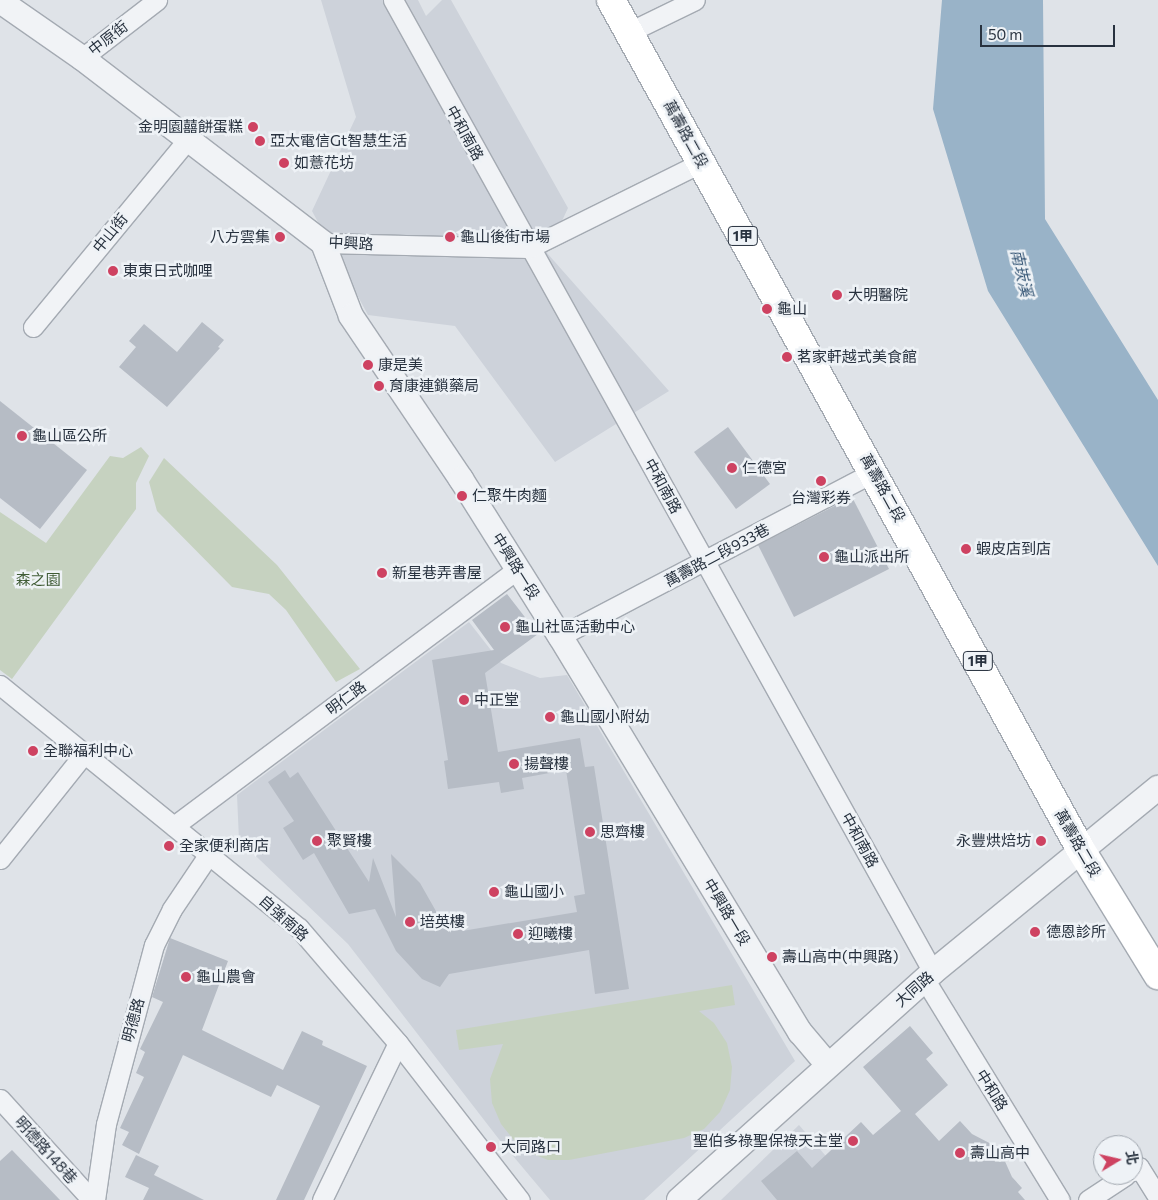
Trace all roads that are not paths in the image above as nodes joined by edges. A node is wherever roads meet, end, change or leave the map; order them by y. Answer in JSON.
{"nodes":[{"id":1,"x":157,"y":0,"type":"edge"},
{"id":2,"x":394,"y":0,"type":"edge"},
{"id":3,"x":611,"y":0,"type":"edge"},
{"id":4,"x":695,"y":0,"type":"edge"},
{"id":5,"x":3,"y":10,"type":"edge"},
{"id":6,"x":629,"y":32,"type":"junction"},
{"id":7,"x":82,"y":58,"type":"junction"},
{"id":8,"x":188,"y":139,"type":"junction"},
{"id":9,"x":702,"y":162,"type":"junction"},
{"id":10,"x":323,"y":243,"type":"junction"},
{"id":11,"x":530,"y":248,"type":"junction"},
{"id":12,"x":32,"y":327,"type":"dead end"},
{"id":13,"x":874,"y":472,"type":"junction"},
{"id":14,"x":705,"y":562,"type":"junction"},
{"id":15,"x":518,"y":569,"type":"junction"},
{"id":16,"x":560,"y":636,"type":"junction"},
{"id":17,"x":0,"y":685,"type":"edge"},
{"id":18,"x":83,"y":755,"type":"junction"},
{"id":19,"x":1158,"y":788,"type":"edge"},
{"id":20,"x":174,"y":826,"type":"junction"},
{"id":21,"x":1081,"y":850,"type":"junction"},
{"id":22,"x":209,"y":854,"type":"junction"},
{"id":23,"x":0,"y":859,"type":"edge"},
{"id":24,"x":1156,"y":967,"type":"edge"},
{"id":25,"x":929,"y":976,"type":"junction"},
{"id":26,"x":398,"y":1043,"type":"junction"},
{"id":27,"x":827,"y":1064,"type":"junction"},
{"id":28,"x":0,"y":1099,"type":"edge"},
{"id":29,"x":1143,"y":1182,"type":"edge"},
{"id":30,"x":1111,"y":1185,"type":"edge"},
{"id":31,"x":1158,"y":1198,"type":"edge"},
{"id":32,"x":93,"y":1200,"type":"edge"},
{"id":33,"x":322,"y":1200,"type":"edge"},
{"id":34,"x":520,"y":1200,"type":"edge"},
{"id":35,"x":679,"y":1200,"type":"edge"},
{"id":36,"x":1060,"y":1200,"type":"edge"},
{"id":37,"x":1088,"y":1200,"type":"edge"}],
"edges":[{"from":1,"to":7,"type":"street","name":"中原街"},
{"from":2,"to":11,"type":"street","name":"中和南路"},
{"from":3,"to":6,"type":"main road","name":"萬壽路二段","number":"1甲"},
{"from":4,"to":6,"type":"street"},
{"from":5,"to":7,"type":"street","name":"中興路"},
{"from":6,"to":9,"type":"main road","name":"萬壽路二段","number":"1甲"},
{"from":7,"to":8,"type":"street","name":"中興路"},
{"from":8,"to":10,"type":"street","name":"中興路"},
{"from":8,"to":12,"type":"street","name":"中山街"},
{"from":9,"to":11,"type":"street","name":"中興路"},
{"from":9,"to":13,"type":"main road","name":"萬壽路二段","number":"1甲"},
{"from":10,"to":11,"type":"street","name":"中興路"},
{"from":10,"to":15,"type":"street","name":"中興路一段"},
{"from":11,"to":14,"type":"street","name":"中和南路"},
{"from":13,"to":14,"type":"street","name":"萬壽路二段933巷"},
{"from":13,"to":21,"type":"main road","name":"萬壽路二段","number":"1甲"},
{"from":14,"to":16,"type":"street","name":"萬壽路二段933巷"},
{"from":14,"to":25,"type":"street","name":"中和南路"},
{"from":15,"to":16,"type":"street","name":"中興路一段"},
{"from":15,"to":20,"type":"street","name":"明仁路"},
{"from":16,"to":27,"type":"street","name":"中興路一段"},
{"from":17,"to":18,"type":"street","name":"自強南路"},
{"from":18,"to":20,"type":"street","name":"自強南路"},
{"from":18,"to":23,"type":"street"},
{"from":19,"to":21,"type":"street","name":"大同路"},
{"from":20,"to":22,"type":"street","name":"自強南路"},
{"from":21,"to":24,"type":"main road","name":"萬壽路二段","number":"1甲"},
{"from":21,"to":25,"type":"street","name":"大同路"},
{"from":22,"to":26,"type":"street","name":"自強南路"},
{"from":22,"to":32,"type":"street","name":"明德路"},
{"from":25,"to":27,"type":"street","name":"大同路"},
{"from":25,"to":36,"type":"street","name":"中和路"},
{"from":26,"to":33,"type":"street"},
{"from":26,"to":34,"type":"street","name":"自強南路"},
{"from":27,"to":35,"type":"street","name":"大同路"},
{"from":28,"to":32,"type":"street","name":"明德路148巷"},
{"from":29,"to":31,"type":"street"},
{"from":30,"to":37,"type":"street"}]}
